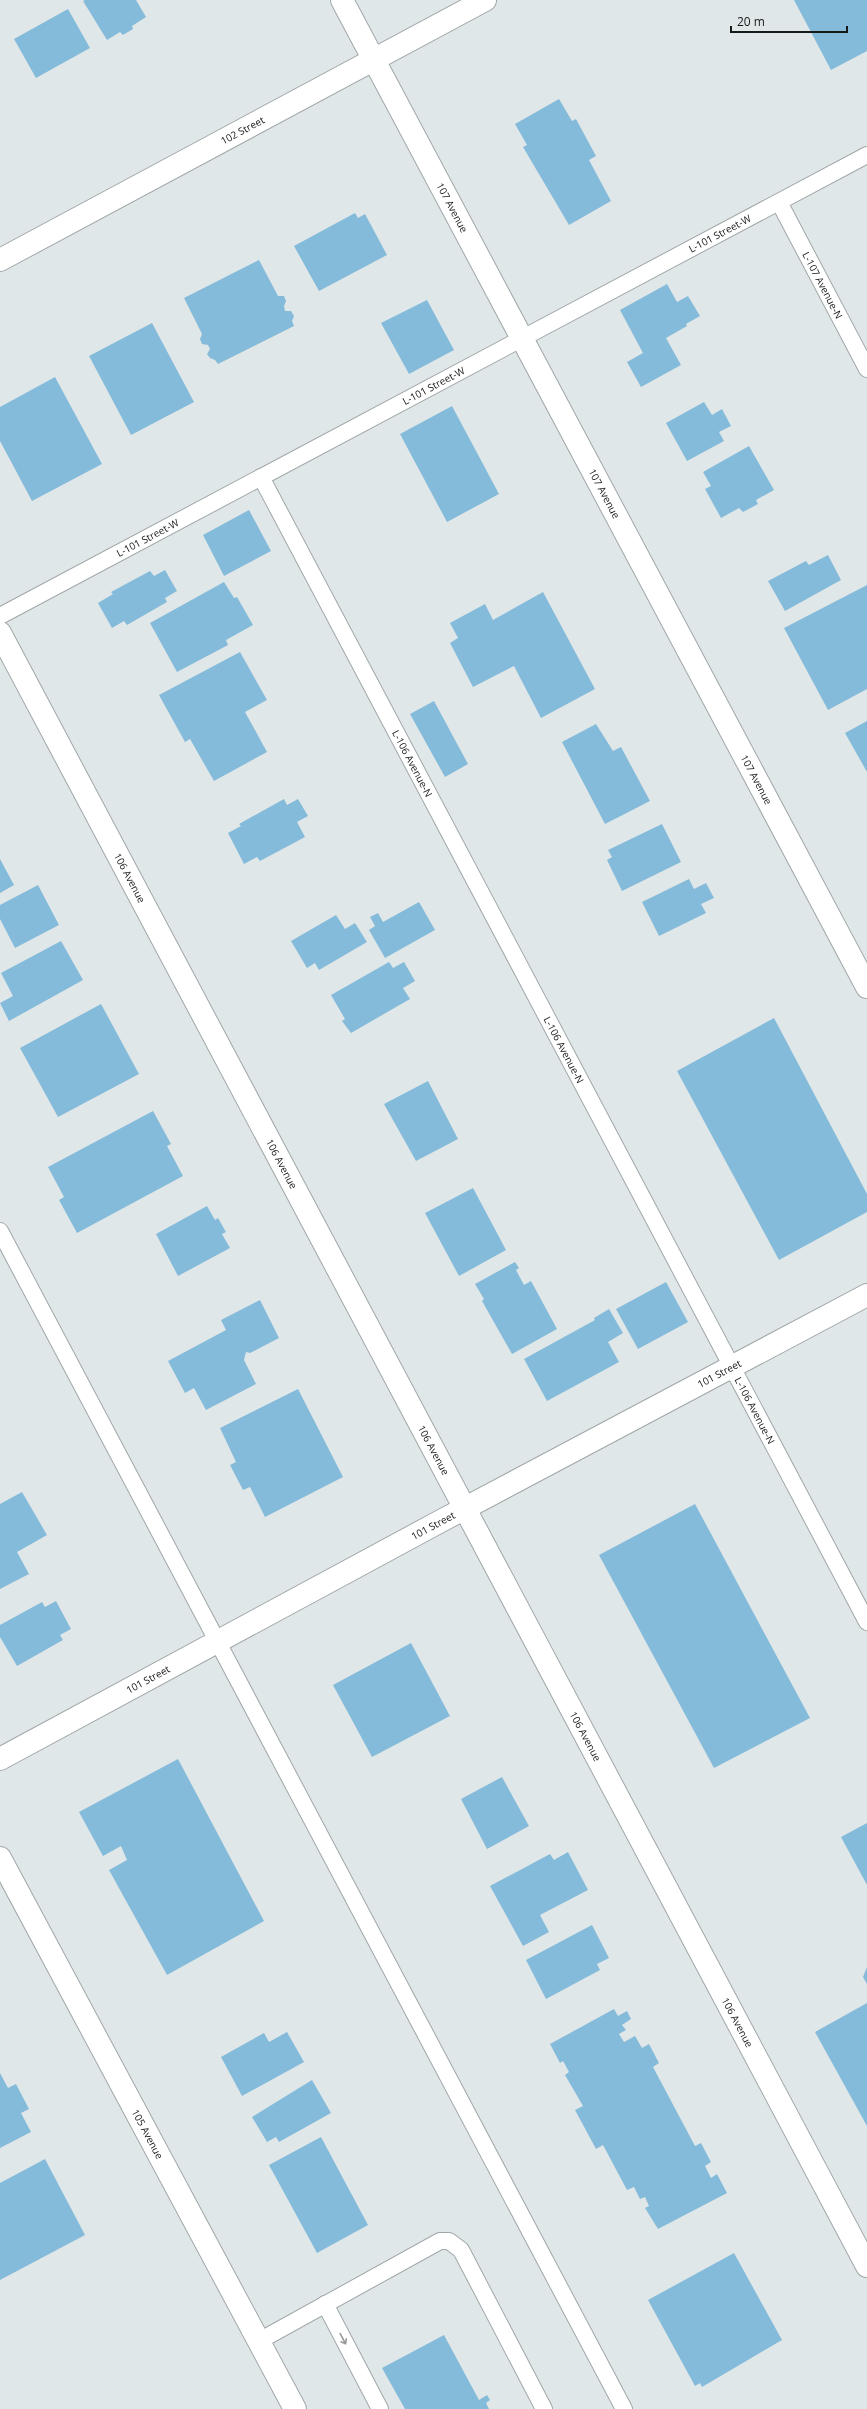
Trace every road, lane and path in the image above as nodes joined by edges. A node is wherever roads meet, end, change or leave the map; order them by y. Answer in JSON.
{"nodes":[{"id":1,"x":342,"y":0,"type":"edge"},
{"id":2,"x":485,"y":0,"type":"edge"},
{"id":3,"x":373,"y":59,"type":"junction"},
{"id":4,"x":867,"y":156,"type":"edge"},
{"id":5,"x":779,"y":202,"type":"junction"},
{"id":6,"x":0,"y":260,"type":"edge"},
{"id":7,"x":522,"y":339,"type":"junction"},
{"id":8,"x":867,"y":369,"type":"edge"},
{"id":9,"x":261,"y":477,"type":"junction"},
{"id":10,"x":0,"y":616,"type":"edge"},
{"id":11,"x":0,"y":633,"type":"edge"},
{"id":12,"x":867,"y":987,"type":"edge"},
{"id":13,"x":0,"y":1231,"type":"edge"},
{"id":14,"x":867,"y":1295,"type":"edge"},
{"id":15,"x":732,"y":1367,"type":"junction"},
{"id":16,"x":465,"y":1508,"type":"junction"},
{"id":17,"x":867,"y":1622,"type":"edge"},
{"id":18,"x":216,"y":1642,"type":"junction"},
{"id":19,"x":0,"y":1759,"type":"edge"},
{"id":20,"x":0,"y":1858,"type":"edge"},
{"id":21,"x":867,"y":2266,"type":"edge"},
{"id":22,"x":325,"y":2304,"type":"junction"},
{"id":23,"x":259,"y":2341,"type":"junction"},
{"id":24,"x":295,"y":2409,"type":"edge"},
{"id":25,"x":380,"y":2409,"type":"edge"},
{"id":26,"x":544,"y":2409,"type":"edge"},
{"id":27,"x":624,"y":2409,"type":"edge"}],
"edges":[{"from":1,"to":3,"type":"street","name":"107 Avenue"},
{"from":2,"to":3,"type":"street","name":"102 Street"},
{"from":3,"to":6,"type":"street","name":"102 Street"},
{"from":3,"to":7,"type":"street","name":"107 Avenue"},
{"from":4,"to":5,"type":"lane","name":"L-101 Street-W"},
{"from":5,"to":7,"type":"lane","name":"L-101 Street-W"},
{"from":5,"to":8,"type":"lane","name":"L-107 Avenue-N"},
{"from":7,"to":9,"type":"lane","name":"L-101 Street-W"},
{"from":7,"to":12,"type":"street","name":"107 Avenue"},
{"from":9,"to":10,"type":"lane","name":"L-101 Street-W"},
{"from":9,"to":15,"type":"lane","name":"L-106 Avenue-N"},
{"from":11,"to":16,"type":"street","name":"106 Avenue"},
{"from":13,"to":18,"type":"lane"},
{"from":14,"to":15,"type":"street","name":"101 Street"},
{"from":15,"to":16,"type":"street","name":"101 Street"},
{"from":15,"to":17,"type":"lane","name":"L-106 Avenue-N"},
{"from":16,"to":18,"type":"street","name":"101 Street"},
{"from":16,"to":21,"type":"street","name":"106 Avenue"},
{"from":18,"to":19,"type":"street","name":"101 Street"},
{"from":18,"to":27,"type":"lane"},
{"from":20,"to":23,"type":"street","name":"105 Avenue"},
{"from":22,"to":23,"type":"lane"},
{"from":22,"to":25,"type":"lane","one_way":true},
{"from":22,"to":26,"type":"lane"},
{"from":23,"to":24,"type":"street","name":"105 Avenue"}]}
